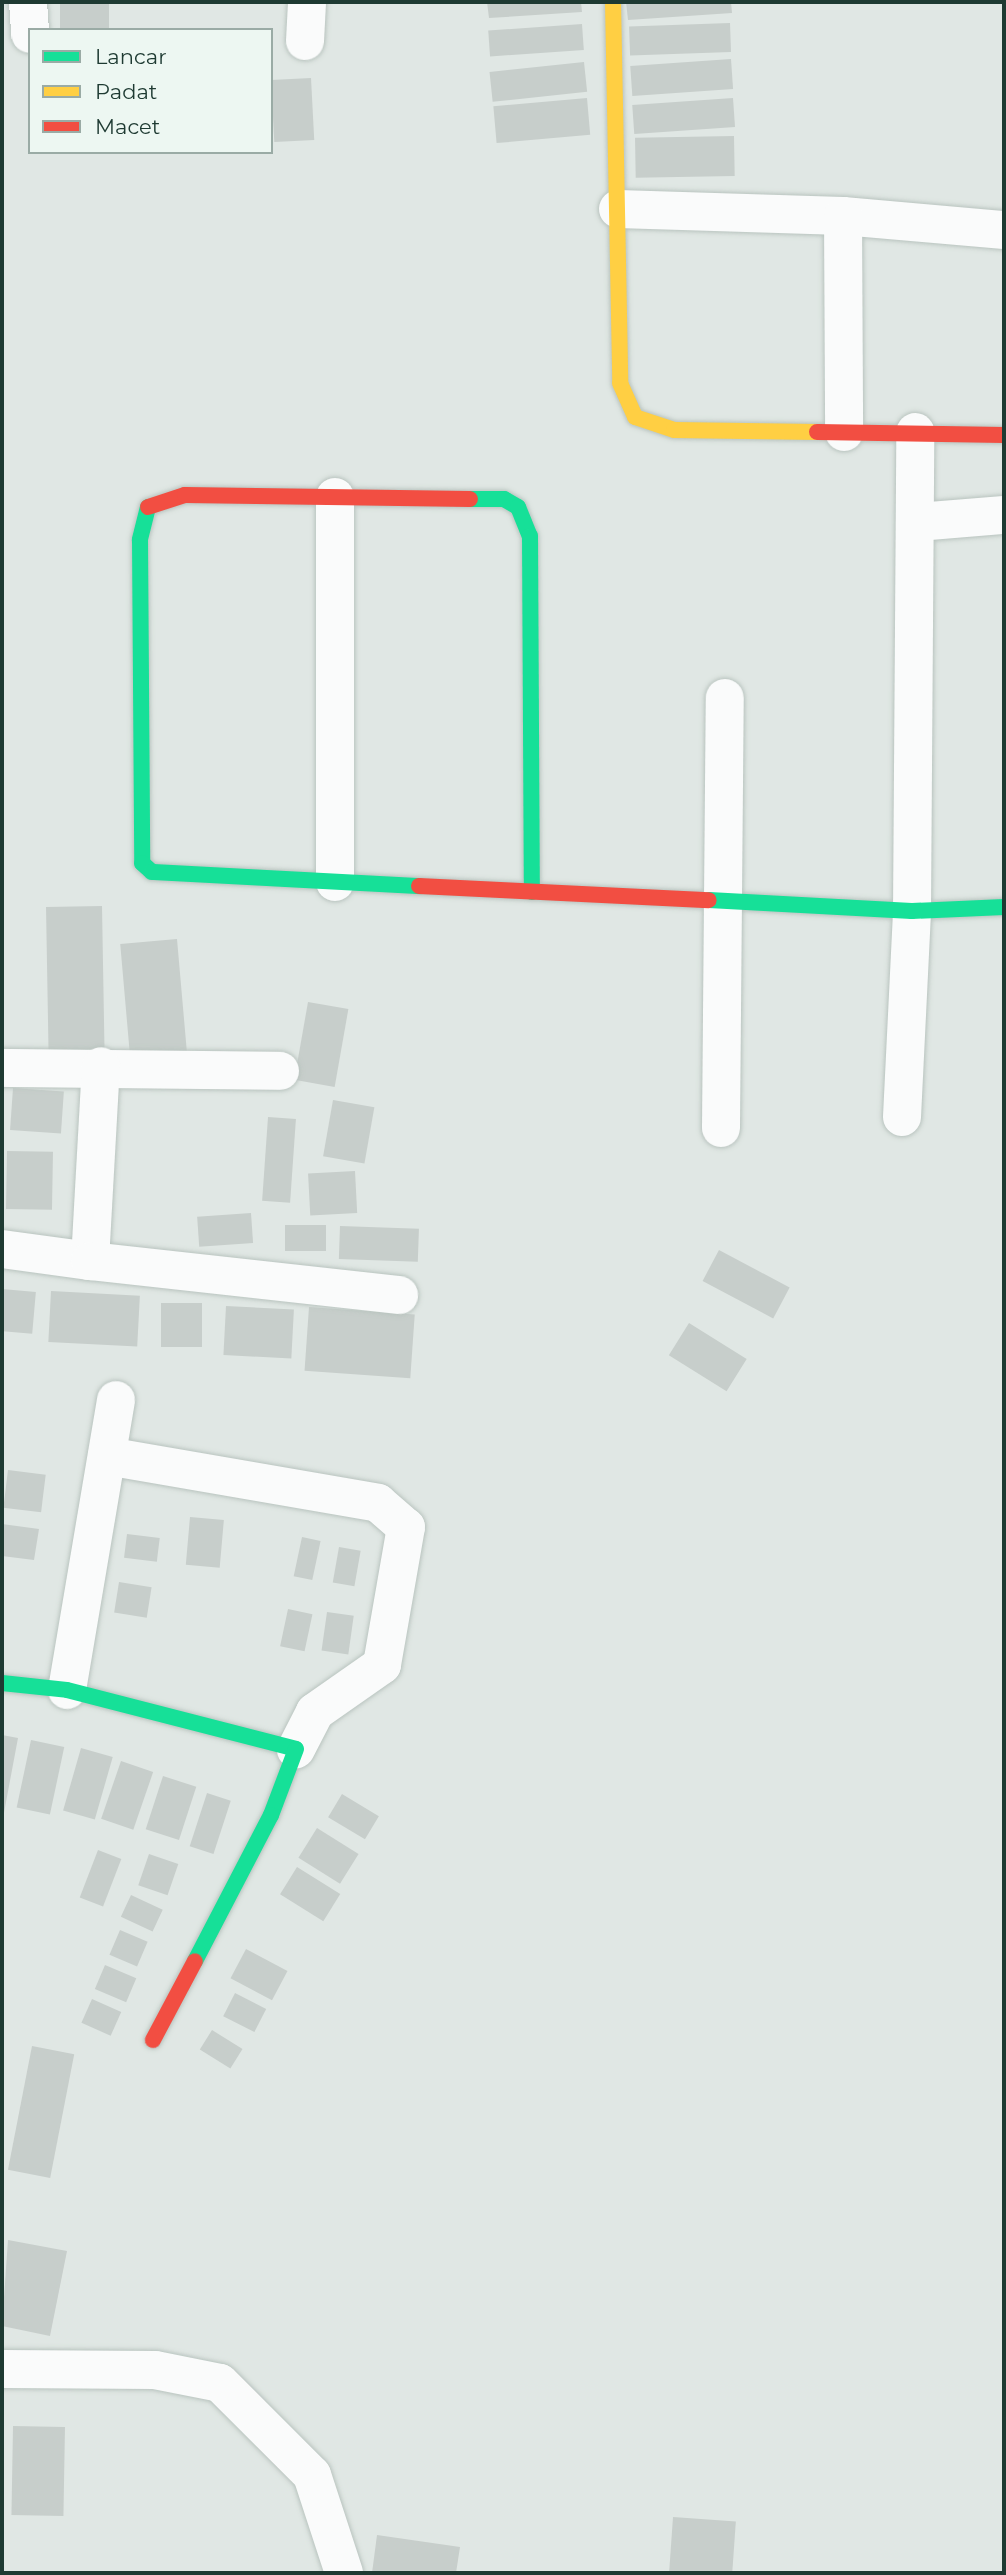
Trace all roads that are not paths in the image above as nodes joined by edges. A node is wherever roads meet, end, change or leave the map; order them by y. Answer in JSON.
{"nodes":[{"id":1,"x":28,"y":2,"type":"edge"},
{"id":2,"x":307,"y":2,"type":"edge"},
{"id":3,"x":612,"y":2,"type":"edge"},
{"id":4,"x":30,"y":28,"type":"edge"},
{"id":5,"x":305,"y":41,"type":"dead end"},
{"id":6,"x":618,"y":209,"type":"junction"},
{"id":7,"x":843,"y":216,"type":"junction"},
{"id":8,"x":1004,"y":230,"type":"edge"},
{"id":9,"x":844,"y":432,"type":"junction"},
{"id":10,"x":915,"y":432,"type":"junction"},
{"id":11,"x":1004,"y":435,"type":"edge"},
{"id":12,"x":335,"y":497,"type":"junction"},
{"id":13,"x":1004,"y":515,"type":"edge"},
{"id":14,"x":918,"y":522,"type":"junction"},
{"id":15,"x":725,"y":698,"type":"dead end"},
{"id":16,"x":335,"y":882,"type":"junction"},
{"id":17,"x":532,"y":892,"type":"junction"},
{"id":18,"x":724,"y":901,"type":"junction"},
{"id":19,"x":1004,"y":907,"type":"edge"},
{"id":20,"x":912,"y":911,"type":"junction"},
{"id":21,"x":101,"y":1066,"type":"junction"},
{"id":22,"x":2,"y":1068,"type":"edge"},
{"id":23,"x":280,"y":1071,"type":"dead end"},
{"id":24,"x":902,"y":1117,"type":"dead end"},
{"id":25,"x":721,"y":1128,"type":"dead end"},
{"id":26,"x":2,"y":1249,"type":"edge"},
{"id":27,"x":90,"y":1261,"type":"junction"},
{"id":28,"x":399,"y":1294,"type":"dead end"},
{"id":29,"x":116,"y":1400,"type":"dead end"},
{"id":30,"x":107,"y":1456,"type":"junction"},
{"id":31,"x":2,"y":1683,"type":"edge"},
{"id":32,"x":67,"y":1690,"type":"junction"},
{"id":33,"x":296,"y":1749,"type":"junction"},
{"id":34,"x":153,"y":2040,"type":"dead end"},
{"id":35,"x":2,"y":2369,"type":"edge"},
{"id":36,"x":344,"y":2573,"type":"edge"}],
"edges":[{"from":1,"to":4,"type":"street"},
{"from":2,"to":5,"type":"street"},
{"from":3,"to":6,"type":"street"},
{"from":6,"to":7,"type":"street"},
{"from":6,"to":9,"type":"street"},
{"from":7,"to":8,"type":"street"},
{"from":7,"to":9,"type":"street"},
{"from":9,"to":10,"type":"street"},
{"from":10,"to":11,"type":"street"},
{"from":10,"to":14,"type":"street"},
{"from":12,"to":16,"type":"street"},
{"from":12,"to":16,"type":"street"},
{"from":12,"to":17,"type":"street"},
{"from":13,"to":14,"type":"street"},
{"from":14,"to":20,"type":"street"},
{"from":15,"to":18,"type":"street"},
{"from":16,"to":17,"type":"street"},
{"from":17,"to":18,"type":"street"},
{"from":18,"to":20,"type":"street"},
{"from":18,"to":25,"type":"street"},
{"from":19,"to":20,"type":"street"},
{"from":20,"to":24,"type":"street"},
{"from":21,"to":22,"type":"street"},
{"from":21,"to":23,"type":"street"},
{"from":21,"to":27,"type":"street"},
{"from":26,"to":27,"type":"street"},
{"from":27,"to":28,"type":"street"},
{"from":29,"to":30,"type":"street"},
{"from":30,"to":32,"type":"street"},
{"from":30,"to":33,"type":"street"},
{"from":31,"to":32,"type":"street"},
{"from":32,"to":33,"type":"street"},
{"from":33,"to":34,"type":"street"},
{"from":35,"to":36,"type":"street"}]}
